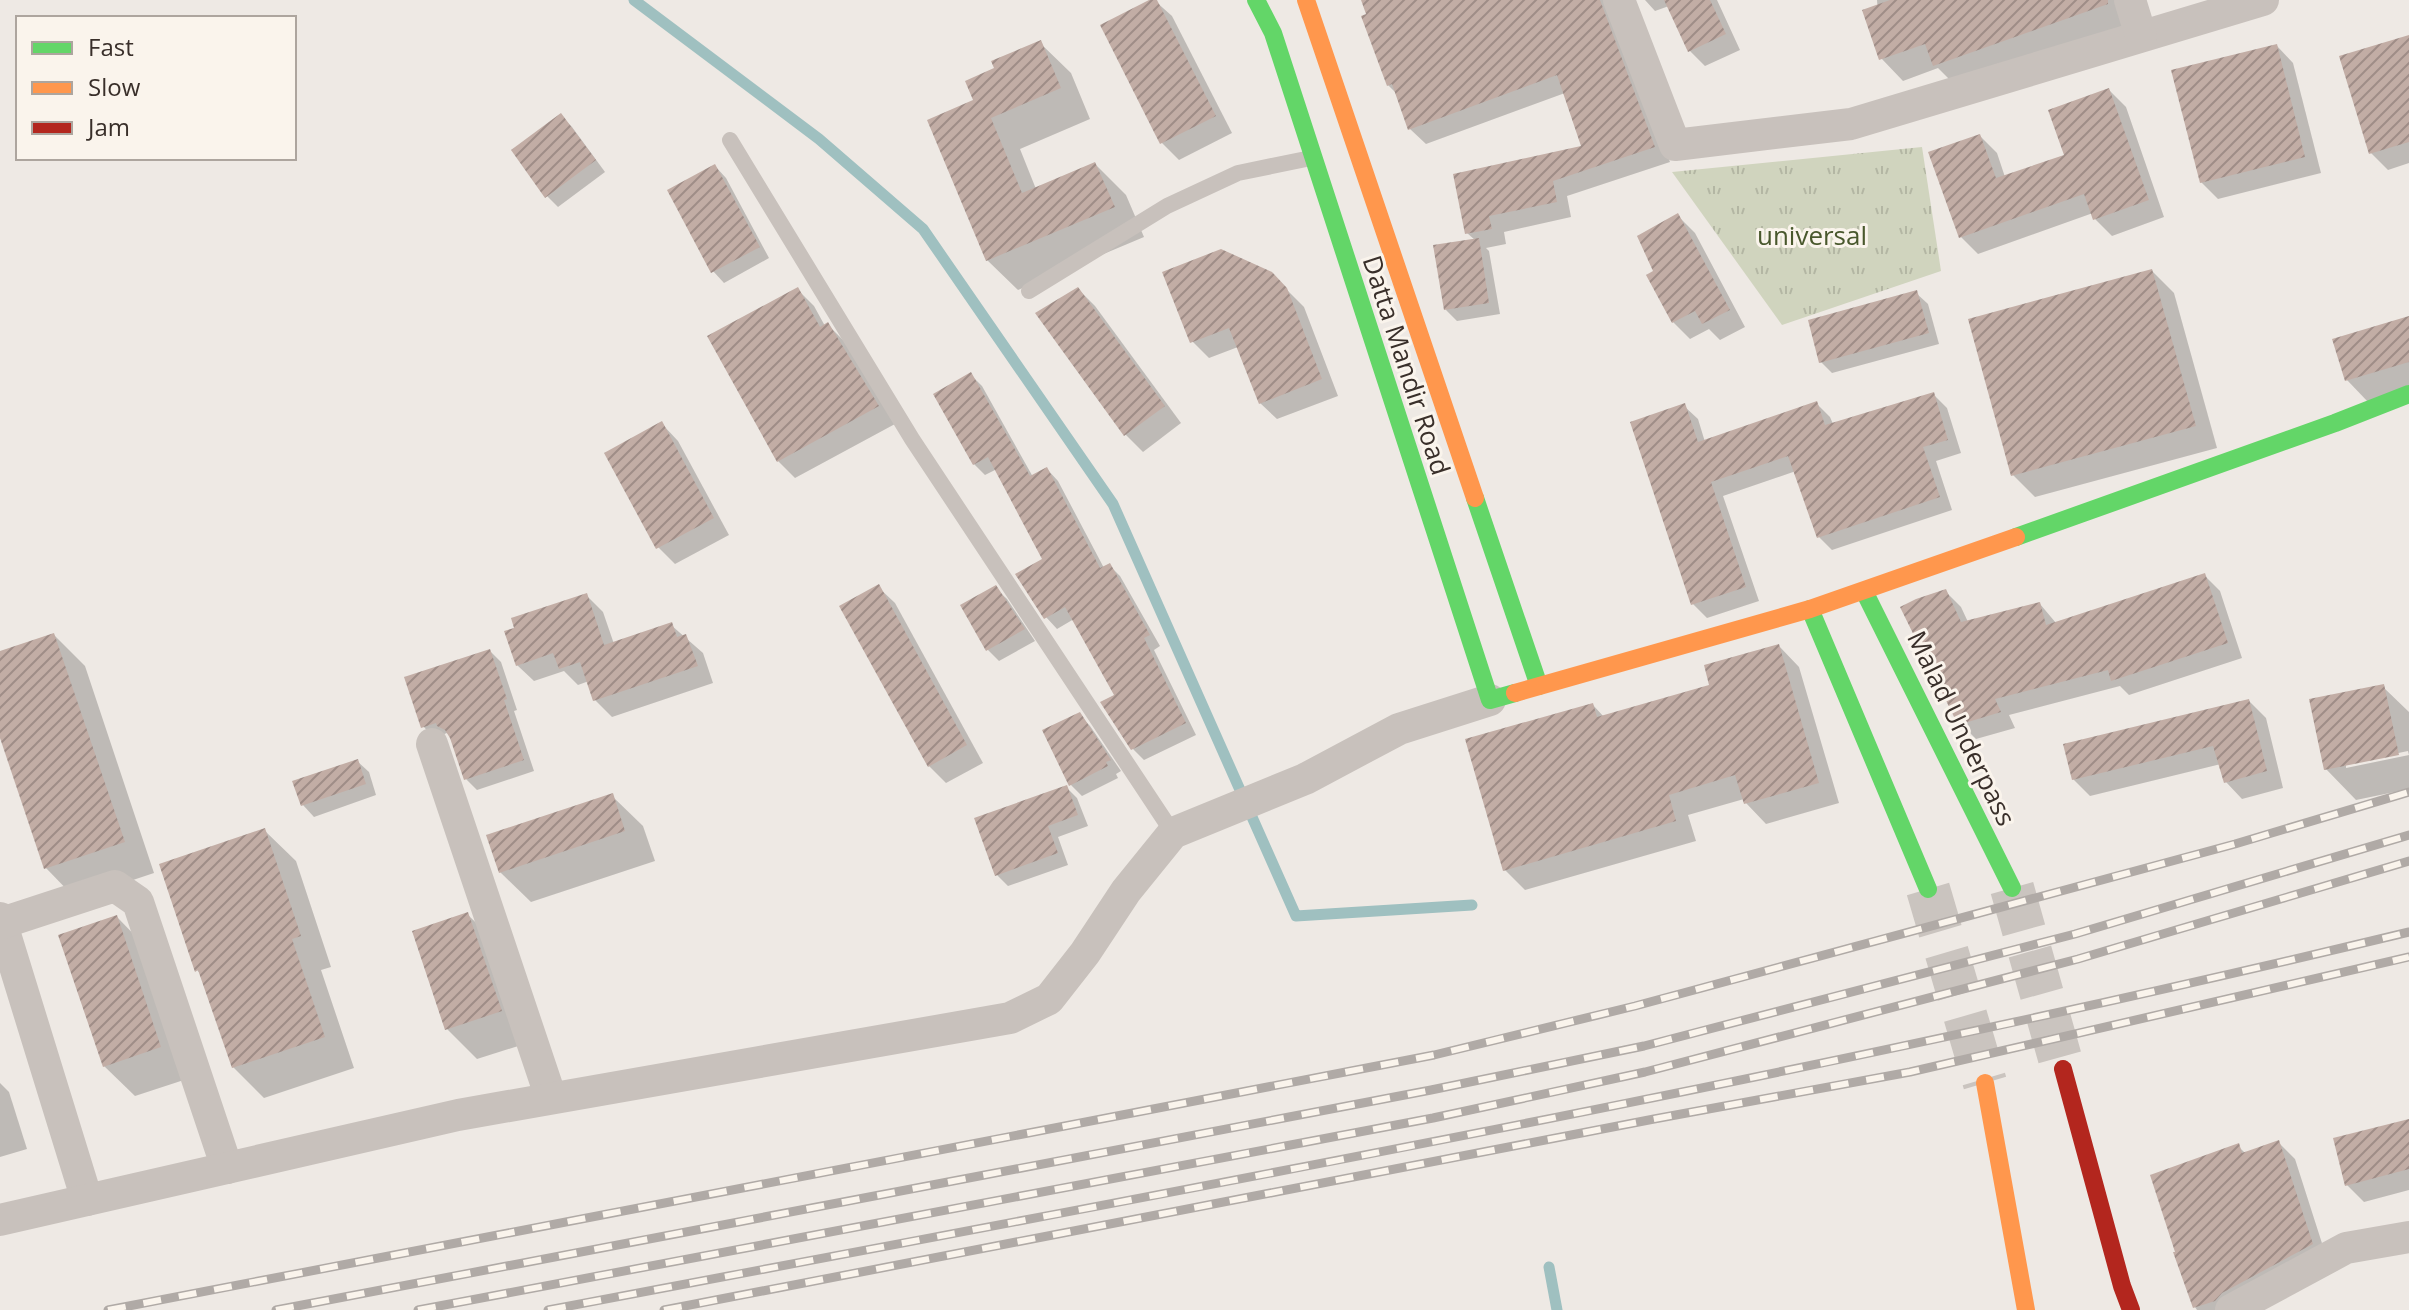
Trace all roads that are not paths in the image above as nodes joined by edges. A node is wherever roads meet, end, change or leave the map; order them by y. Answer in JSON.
{"nodes":[{"id":1,"x":1256,"y":0,"type":"edge"},
{"id":2,"x":1306,"y":0,"type":"edge"},
{"id":3,"x":1619,"y":0,"type":"edge"},
{"id":4,"x":2130,"y":0,"type":"edge"},
{"id":5,"x":2263,"y":0,"type":"edge"},
{"id":6,"x":2141,"y":36,"type":"junction"},
{"id":7,"x":1313,"y":88,"type":"junction"},
{"id":8,"x":730,"y":140,"type":"dead end"},
{"id":9,"x":1313,"y":158,"type":"junction"},
{"id":10,"x":1029,"y":291,"type":"dead end"},
{"id":11,"x":2409,"y":394,"type":"edge"},
{"id":12,"x":1864,"y":591,"type":"junction"},
{"id":13,"x":1810,"y":609,"type":"junction"},
{"id":14,"x":1539,"y":686,"type":"junction"},
{"id":15,"x":1490,"y":700,"type":"junction"},
{"id":16,"x":432,"y":744,"type":"dead end"},
{"id":17,"x":1173,"y":833,"type":"junction"},
{"id":18,"x":2012,"y":888,"type":"tunnel mouth"},
{"id":19,"x":1928,"y":889,"type":"tunnel mouth"},
{"id":20,"x":1,"y":920,"type":"edge"},
{"id":21,"x":2063,"y":1069,"type":"tunnel mouth"},
{"id":22,"x":1985,"y":1083,"type":"tunnel mouth"},
{"id":23,"x":551,"y":1098,"type":"junction"},
{"id":24,"x":227,"y":1168,"type":"junction"},
{"id":25,"x":87,"y":1200,"type":"junction"},
{"id":26,"x":0,"y":1220,"type":"edge"},
{"id":27,"x":2409,"y":1237,"type":"edge"},
{"id":28,"x":2026,"y":1310,"type":"edge"},
{"id":29,"x":2131,"y":1310,"type":"edge"},
{"id":30,"x":2231,"y":1310,"type":"edge"}],
"edges":[{"from":1,"to":7,"type":"main road","name":"Datta Mandir Road"},
{"from":2,"to":7,"type":"main road","name":"Datta Mandir Road"},
{"from":3,"to":6,"type":"street"},
{"from":4,"to":6,"type":"street"},
{"from":5,"to":6,"type":"street"},
{"from":7,"to":9,"type":"main road","name":"Datta Mandir Road"},
{"from":7,"to":14,"type":"main road","name":"Datta Mandir Road"},
{"from":8,"to":17,"type":"lane"},
{"from":9,"to":10,"type":"lane"},
{"from":9,"to":15,"type":"main road","name":"Datta Mandir Road"},
{"from":11,"to":12,"type":"main road"},
{"from":12,"to":13,"type":"main road"},
{"from":12,"to":18,"type":"main road","name":"Malad Underpass"},
{"from":13,"to":14,"type":"main road"},
{"from":13,"to":19,"type":"main road"},
{"from":14,"to":15,"type":"main road"},
{"from":15,"to":17,"type":"street"},
{"from":16,"to":23,"type":"street"},
{"from":17,"to":23,"type":"street"},
{"from":20,"to":24,"type":"street"},
{"from":20,"to":25,"type":"street"},
{"from":21,"to":29,"type":"main road"},
{"from":22,"to":28,"type":"main road"},
{"from":23,"to":24,"type":"street"},
{"from":24,"to":25,"type":"street"},
{"from":25,"to":26,"type":"street"},
{"from":27,"to":30,"type":"street"}]}
